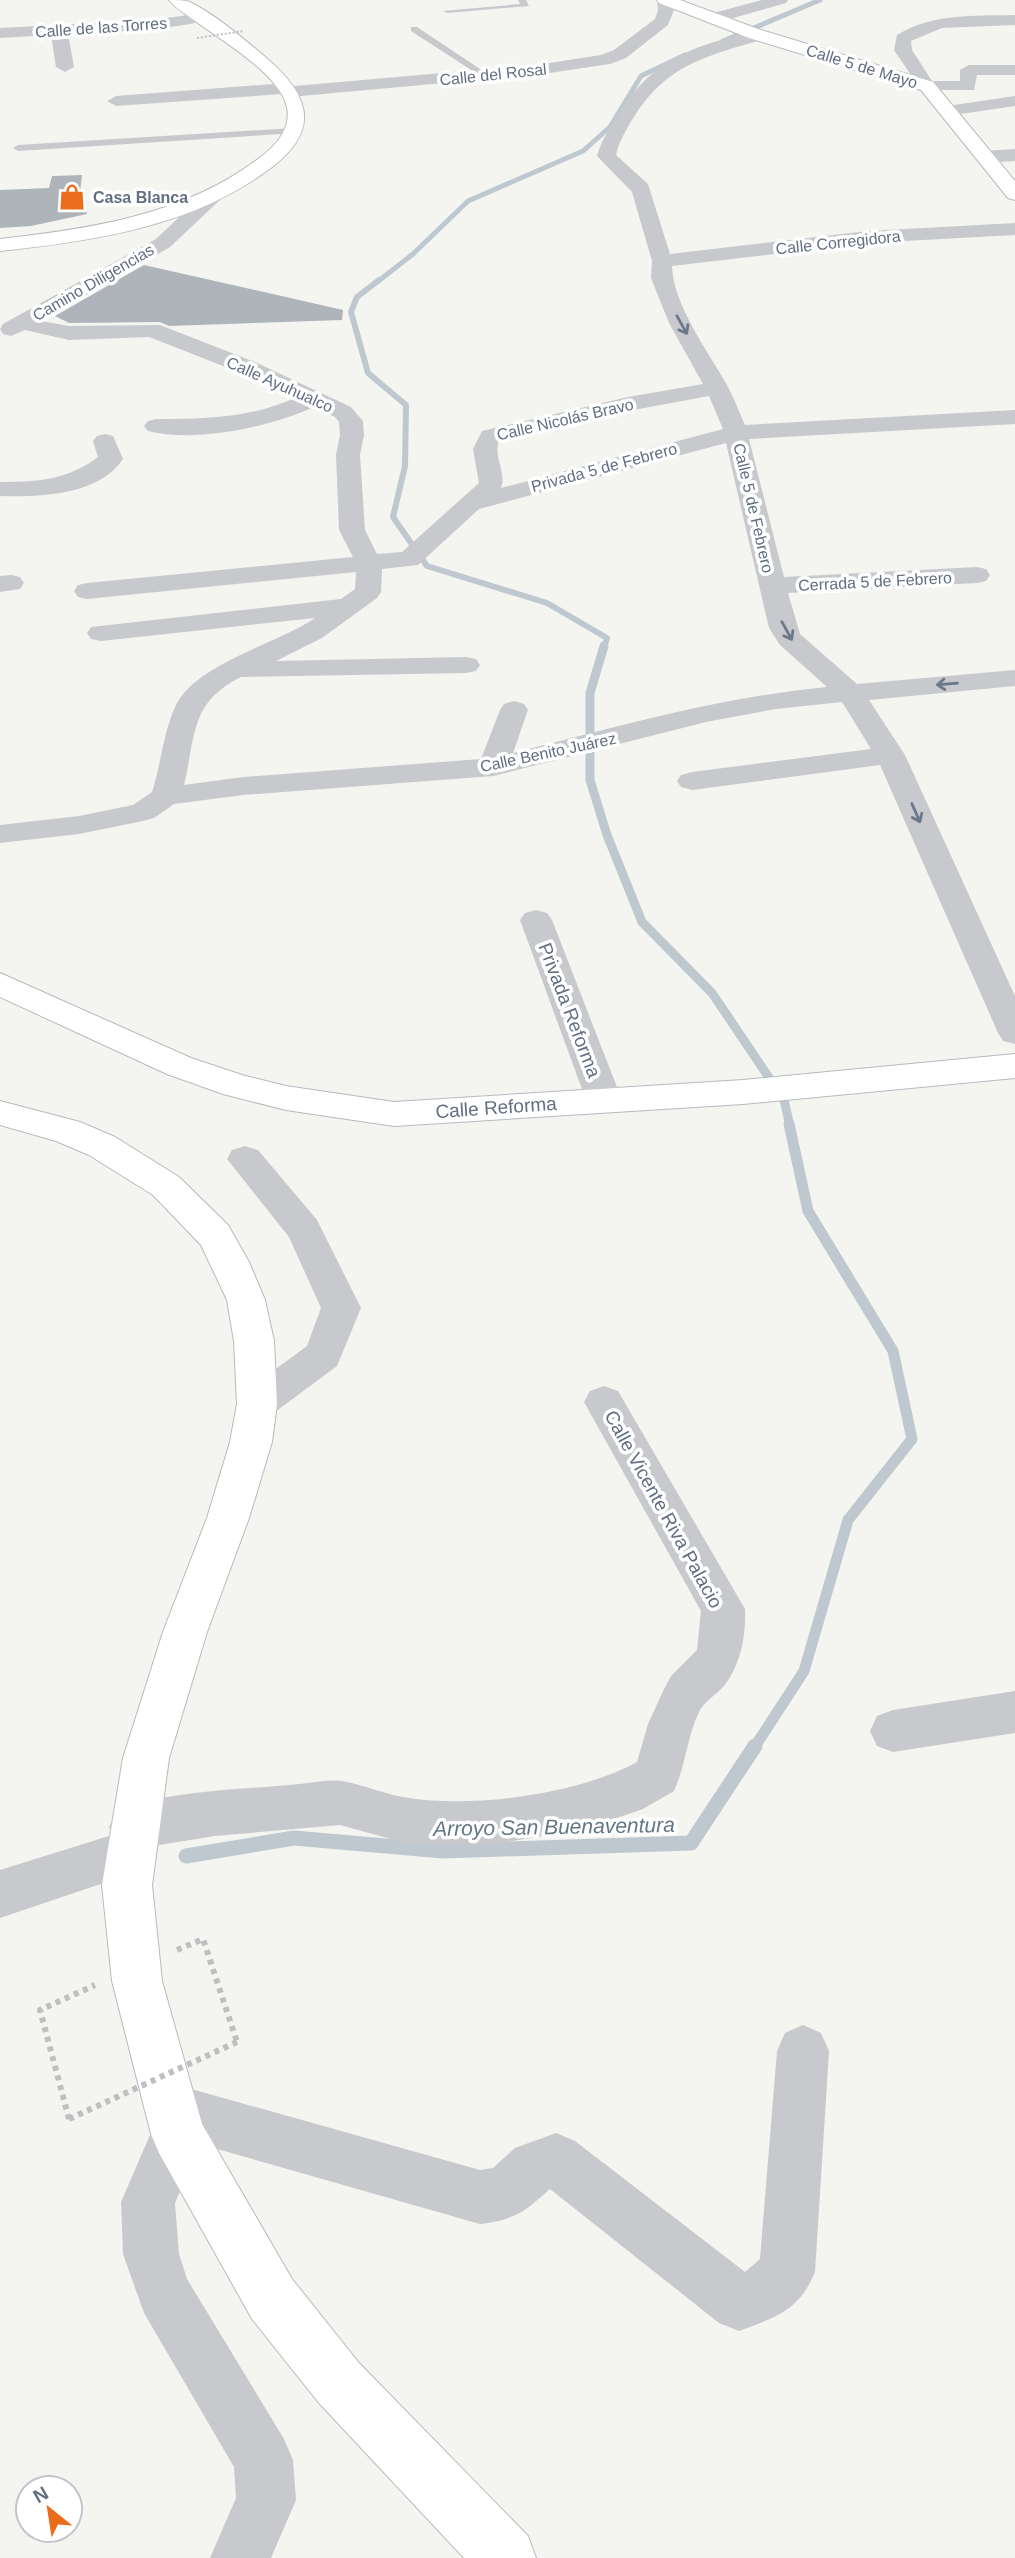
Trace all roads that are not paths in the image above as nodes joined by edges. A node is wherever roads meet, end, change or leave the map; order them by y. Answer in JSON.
{"nodes":[{"id":1,"x":177,"y":0,"type":"edge"},
{"id":2,"x":522,"y":0,"type":"edge"},
{"id":3,"x":665,"y":0,"type":"edge"},
{"id":4,"x":780,"y":0,"type":"edge"},
{"id":5,"x":447,"y":11,"type":"dead end"},
{"id":6,"x":202,"y":18,"type":"junction"},
{"id":7,"x":712,"y":19,"type":"junction"},
{"id":8,"x":1015,"y":20,"type":"edge"},
{"id":9,"x":414,"y":29,"type":"dead end"},
{"id":10,"x":60,"y":30,"type":"junction"},
{"id":11,"x":0,"y":33,"type":"edge"},
{"id":12,"x":757,"y":35,"type":"junction"},
{"id":13,"x":65,"y":67,"type":"dead end"},
{"id":14,"x":1015,"y":70,"type":"edge"},
{"id":15,"x":485,"y":75,"type":"junction"},
{"id":16,"x":927,"y":86,"type":"junction"},
{"id":17,"x":289,"y":90,"type":"junction"},
{"id":18,"x":116,"y":101,"type":"dead end"},
{"id":19,"x":1015,"y":101,"type":"edge"},
{"id":20,"x":947,"y":111,"type":"junction"},
{"id":21,"x":293,"y":131,"type":"junction"},
{"id":22,"x":18,"y":148,"type":"dead end"},
{"id":23,"x":1015,"y":155,"type":"edge"},
{"id":24,"x":983,"y":157,"type":"junction"},
{"id":25,"x":1015,"y":194,"type":"edge"},
{"id":26,"x":214,"y":195,"type":"junction"},
{"id":27,"x":1015,"y":229,"type":"edge"},
{"id":28,"x":0,"y":245,"type":"edge"},
{"id":29,"x":662,"y":261,"type":"junction"},
{"id":30,"x":11,"y":329,"type":"edge"},
{"id":31,"x":717,"y":388,"type":"junction"},
{"id":32,"x":316,"y":398,"type":"junction"},
{"id":33,"x":1015,"y":417,"type":"edge"},
{"id":34,"x":156,"y":426,"type":"dead end"},
{"id":35,"x":736,"y":433,"type":"junction"},
{"id":36,"x":105,"y":441,"type":"dead end"},
{"id":37,"x":0,"y":489,"type":"edge"},
{"id":38,"x":472,"y":503,"type":"junction"},
{"id":39,"x":369,"y":563,"type":"junction"},
{"id":40,"x":977,"y":575,"type":"dead end"},
{"id":41,"x":773,"y":586,"type":"junction"},
{"id":42,"x":87,"y":591,"type":"dead end"},
{"id":43,"x":347,"y":607,"type":"junction"},
{"id":44,"x":100,"y":634,"type":"dead end"},
{"id":45,"x":466,"y":665,"type":"dead end"},
{"id":46,"x":236,"y":671,"type":"junction"},
{"id":47,"x":1015,"y":678,"type":"edge"},
{"id":48,"x":850,"y":692,"type":"junction"},
{"id":49,"x":514,"y":710,"type":"dead end"},
{"id":50,"x":890,"y":755,"type":"junction"},
{"id":51,"x":493,"y":767,"type":"junction"},
{"id":52,"x":692,"y":781,"type":"dead end"},
{"id":53,"x":166,"y":796,"type":"junction"},
{"id":54,"x":0,"y":834,"type":"edge"},
{"id":55,"x":536,"y":920,"type":"dead end"},
{"id":56,"x":0,"y":984,"type":"edge"},
{"id":57,"x":1015,"y":1033,"type":"edge"},
{"id":58,"x":1015,"y":1066,"type":"edge"},
{"id":59,"x":604,"y":1100,"type":"junction"},
{"id":60,"x":0,"y":1113,"type":"edge"},
{"id":61,"x":245,"y":1159,"type":"dead end"},
{"id":62,"x":604,"y":1402,"type":"dead end"},
{"id":63,"x":257,"y":1404,"type":"junction"},
{"id":64,"x":1015,"y":1713,"type":"edge"},
{"id":65,"x":893,"y":1731,"type":"dead end"},
{"id":66,"x":132,"y":1840,"type":"junction"},
{"id":67,"x":0,"y":1894,"type":"edge"},
{"id":68,"x":803,"y":2051,"type":"dead end"},
{"id":69,"x":174,"y":2121,"type":"junction"},
{"id":70,"x":240,"y":2558,"type":"edge"},
{"id":71,"x":506,"y":2558,"type":"edge"}],
"edges":[{"from":1,"to":6,"type":"main road"},
{"from":2,"to":5,"type":"lane"},
{"from":3,"to":7,"type":"main road","name":"Calle 5 de Mayo"},
{"from":3,"to":15,"type":"street","name":"Calle del Rosal"},
{"from":4,"to":7,"type":"street"},
{"from":6,"to":10,"type":"street","name":"Calle de las Torres"},
{"from":6,"to":17,"type":"main road"},
{"from":7,"to":12,"type":"main road","name":"Calle 5 de Mayo"},
{"from":8,"to":16,"type":"street"},
{"from":9,"to":15,"type":"lane"},
{"from":10,"to":11,"type":"street","name":"Calle de las Torres"},
{"from":10,"to":13,"type":"street"},
{"from":12,"to":16,"type":"main road","name":"Calle 5 de Mayo"},
{"from":12,"to":29,"type":"street","name":"Calle 5 de Febrero"},
{"from":14,"to":16,"type":"street"},
{"from":15,"to":17,"type":"street","name":"Calle del Rosal"},
{"from":16,"to":20,"type":"main road","name":"Calle 5 de Mayo"},
{"from":17,"to":18,"type":"street","name":"Calle del Rosal"},
{"from":17,"to":21,"type":"main road"},
{"from":19,"to":20,"type":"street"},
{"from":20,"to":24,"type":"main road","name":"Calle 5 de Mayo"},
{"from":21,"to":22,"type":"lane"},
{"from":21,"to":26,"type":"main road"},
{"from":23,"to":24,"type":"street"},
{"from":24,"to":25,"type":"main road","name":"Calle 5 de Mayo"},
{"from":26,"to":28,"type":"main road"},
{"from":26,"to":30,"type":"street","name":"Camino Diligencias"},
{"from":27,"to":29,"type":"street","name":"Calle Corregidora"},
{"from":29,"to":31,"type":"street","name":"Calle 5 de Febrero","one_way":true},
{"from":30,"to":32,"type":"street","name":"Calle Ayuhualco"},
{"from":31,"to":35,"type":"street","name":"Calle 5 de Febrero"},
{"from":31,"to":38,"type":"street","name":"Calle Nicolás Bravo"},
{"from":32,"to":34,"type":"street"},
{"from":32,"to":39,"type":"street","name":"Calle Ayuhualco"},
{"from":33,"to":35,"type":"street"},
{"from":35,"to":38,"type":"street","name":"Privada 5 de Febrero"},
{"from":35,"to":41,"type":"street","name":"Calle 5 de Febrero"},
{"from":36,"to":37,"type":"street"},
{"from":38,"to":39,"type":"street","name":"Calle Nicolás Bravo"},
{"from":39,"to":42,"type":"street","name":"Calle Nicolás Bravo"},
{"from":39,"to":43,"type":"street"},
{"from":40,"to":41,"type":"street","name":"Cerrada 5 de Febrero"},
{"from":41,"to":48,"type":"street","name":"Calle 5 de Febrero","one_way":true},
{"from":43,"to":44,"type":"street"},
{"from":43,"to":46,"type":"street"},
{"from":45,"to":46,"type":"street"},
{"from":46,"to":53,"type":"street"},
{"from":47,"to":48,"type":"street","name":"Calle Benito Juárez","one_way":true},
{"from":48,"to":50,"type":"street","name":"Calle 5 de Febrero"},
{"from":48,"to":51,"type":"street","name":"Calle Benito Juárez"},
{"from":49,"to":51,"type":"street"},
{"from":50,"to":52,"type":"street"},
{"from":50,"to":57,"type":"street","name":"Calle 5 de Febrero","one_way":true},
{"from":51,"to":53,"type":"street","name":"Calle Benito Juárez"},
{"from":53,"to":54,"type":"street","name":"Calle Benito Juárez"},
{"from":55,"to":59,"type":"street","name":"Privada Reforma"},
{"from":56,"to":59,"type":"main road","name":"Calle Reforma"},
{"from":58,"to":59,"type":"main road","name":"Calle Reforma"},
{"from":60,"to":63,"type":"main road"},
{"from":61,"to":63,"type":"street"},
{"from":62,"to":66,"type":"street","name":"Calle Vicente Riva Palacio"},
{"from":63,"to":66,"type":"main road"},
{"from":64,"to":65,"type":"street"},
{"from":66,"to":67,"type":"street"},
{"from":66,"to":69,"type":"main road"},
{"from":68,"to":69,"type":"street"},
{"from":69,"to":70,"type":"street"},
{"from":69,"to":71,"type":"main road"}]}
